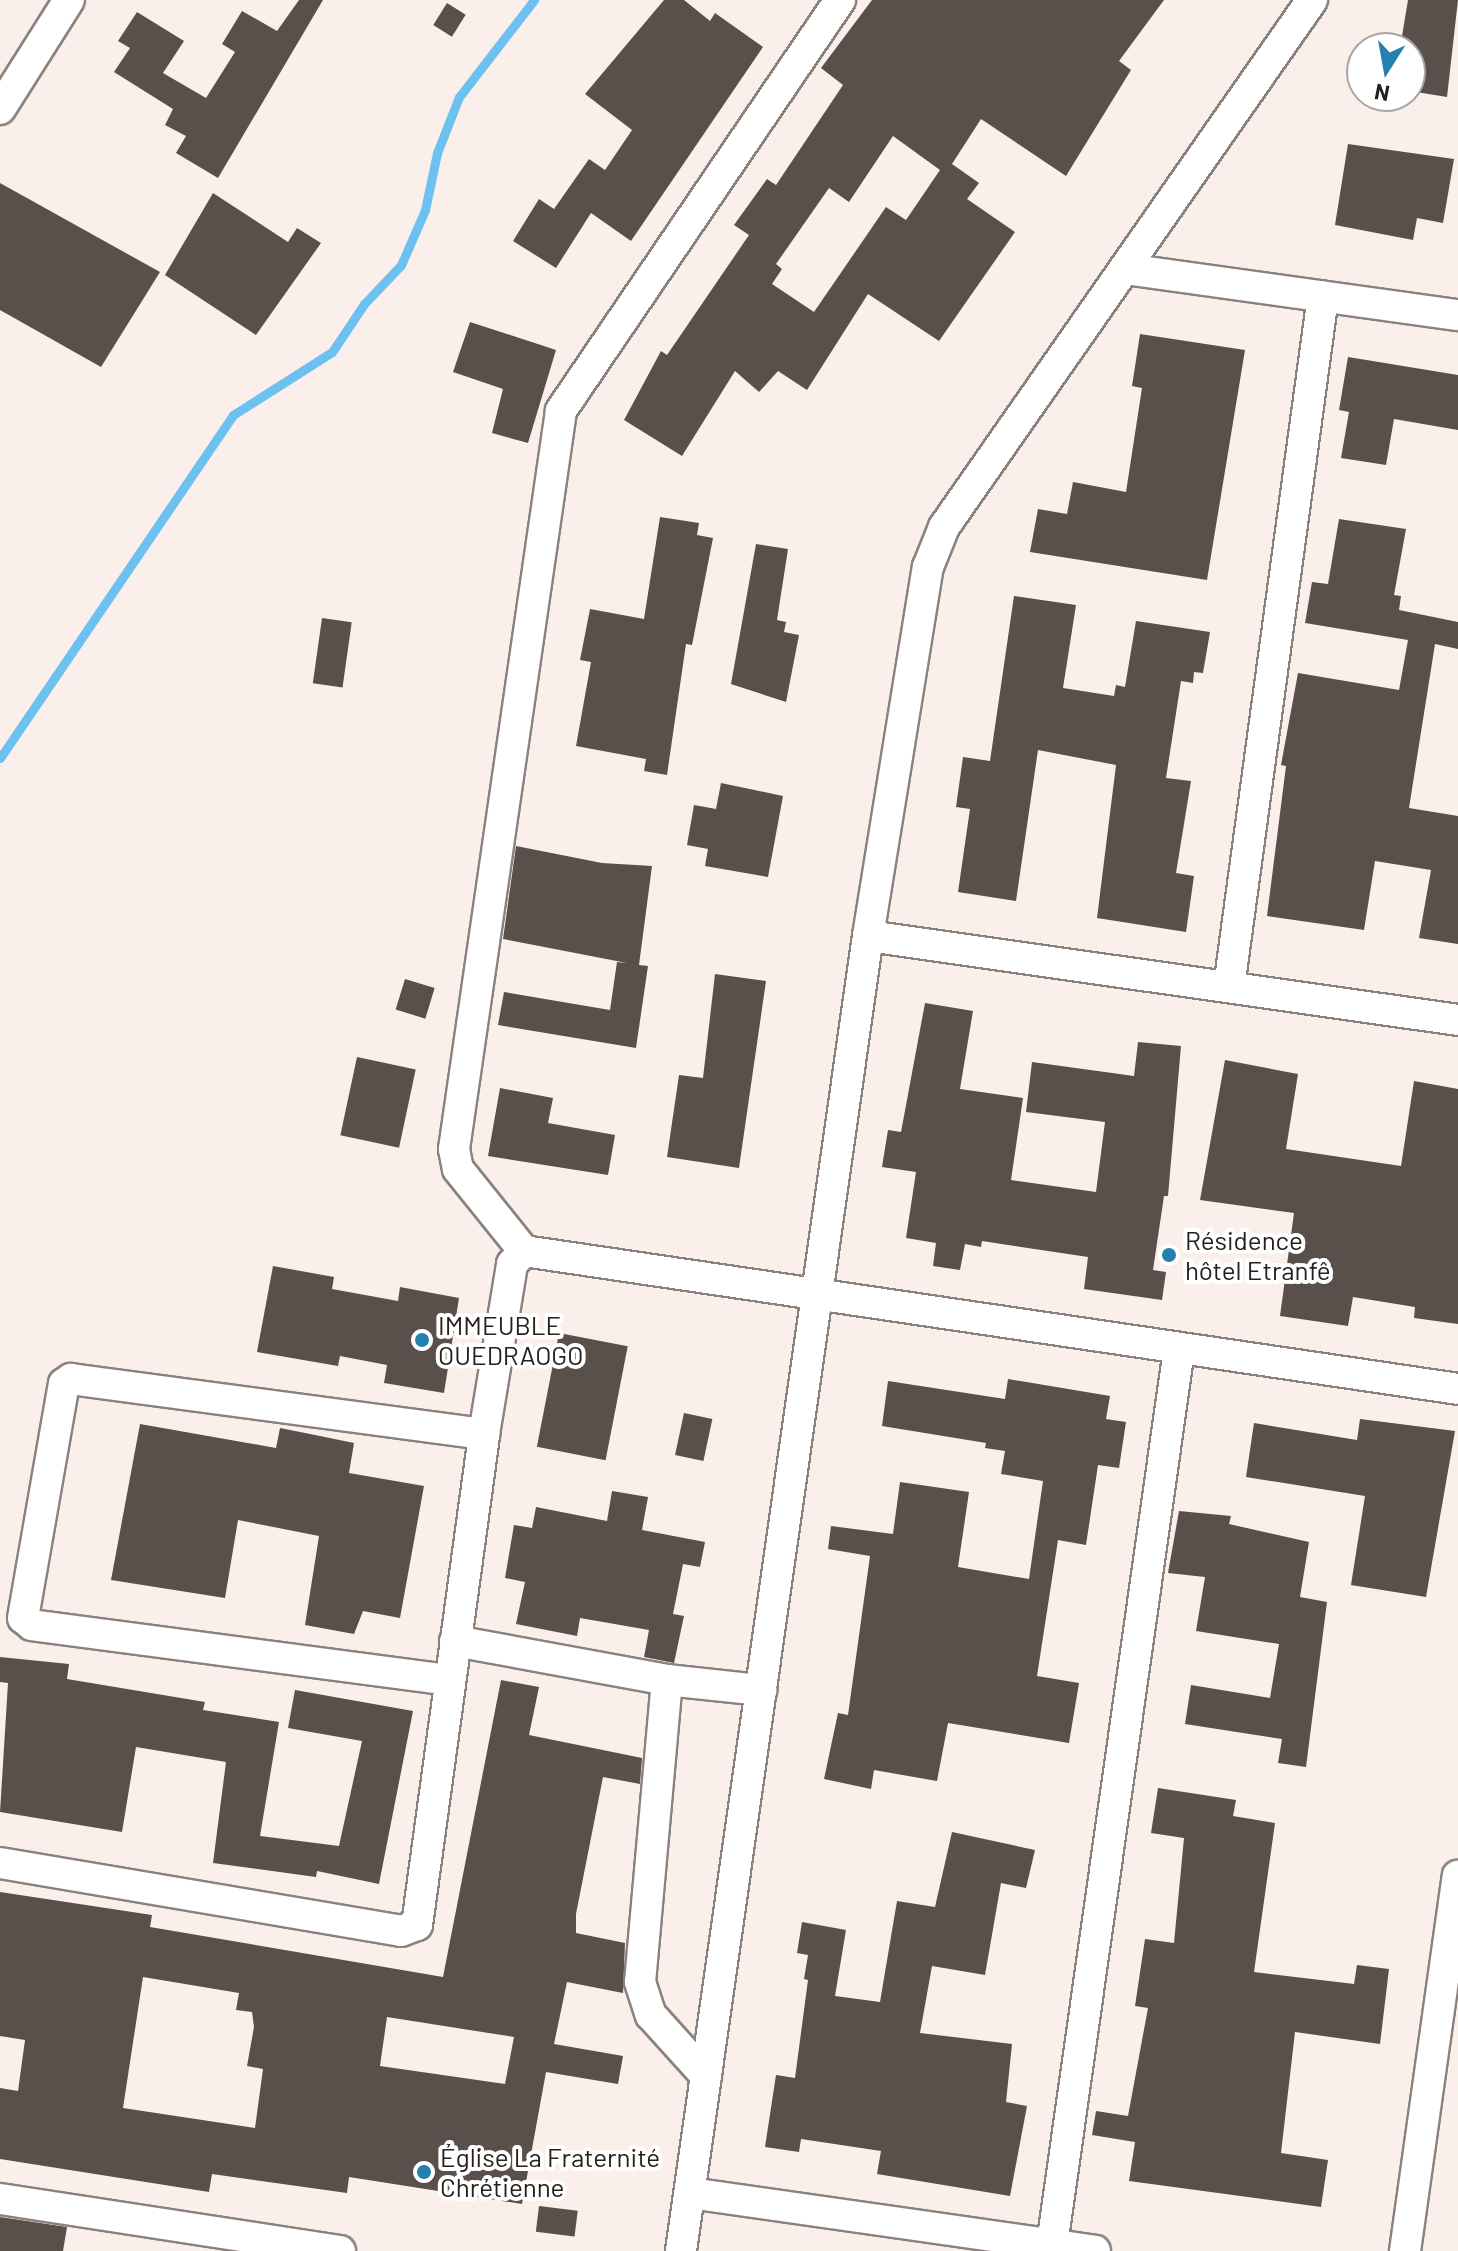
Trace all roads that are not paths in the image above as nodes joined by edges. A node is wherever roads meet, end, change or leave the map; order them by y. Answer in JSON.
{"nodes":[{"id":1,"x":69,"y":0,"type":"edge"},
{"id":2,"x":840,"y":0,"type":"edge"},
{"id":3,"x":1312,"y":0,"type":"edge"},
{"id":4,"x":0,"y":109,"type":"edge"},
{"id":5,"x":1125,"y":269,"type":"junction"},
{"id":6,"x":1323,"y":296,"type":"junction"},
{"id":7,"x":1458,"y":315,"type":"edge"},
{"id":8,"x":868,"y":936,"type":"junction"},
{"id":9,"x":1229,"y":987,"type":"junction"},
{"id":10,"x":1458,"y":1020,"type":"edge"},
{"id":11,"x":524,"y":1251,"type":"junction"},
{"id":12,"x":817,"y":1298,"type":"junction"},
{"id":13,"x":1179,"y":1349,"type":"junction"},
{"id":14,"x":1458,"y":1389,"type":"edge"},
{"id":15,"x":484,"y":1434,"type":"junction"},
{"id":16,"x":455,"y":1641,"type":"junction"},
{"id":17,"x":449,"y":1680,"type":"junction"},
{"id":18,"x":667,"y":1680,"type":"junction"},
{"id":19,"x":761,"y":1690,"type":"junction"},
{"id":20,"x":0,"y":1863,"type":"edge"},
{"id":21,"x":1458,"y":1876,"type":"edge"},
{"id":22,"x":706,"y":2076,"type":"junction"},
{"id":23,"x":690,"y":2193,"type":"junction"},
{"id":24,"x":0,"y":2199,"type":"edge"},
{"id":25,"x":1052,"y":2245,"type":"junction"},
{"id":26,"x":340,"y":2251,"type":"edge"},
{"id":27,"x":681,"y":2251,"type":"edge"},
{"id":28,"x":1095,"y":2251,"type":"edge"},
{"id":29,"x":1405,"y":2251,"type":"edge"}],
"edges":[{"from":1,"to":4,"type":"street"},
{"from":2,"to":11,"type":"street"},
{"from":3,"to":5,"type":"street"},
{"from":5,"to":6,"type":"street"},
{"from":5,"to":8,"type":"street"},
{"from":6,"to":7,"type":"street"},
{"from":6,"to":9,"type":"street"},
{"from":8,"to":9,"type":"street"},
{"from":8,"to":12,"type":"street"},
{"from":9,"to":10,"type":"street"},
{"from":11,"to":12,"type":"street"},
{"from":11,"to":15,"type":"street"},
{"from":12,"to":13,"type":"street"},
{"from":12,"to":19,"type":"street"},
{"from":13,"to":14,"type":"street"},
{"from":13,"to":25,"type":"street"},
{"from":15,"to":16,"type":"street"},
{"from":15,"to":17,"type":"street"},
{"from":16,"to":17,"type":"street"},
{"from":16,"to":18,"type":"street"},
{"from":17,"to":20,"type":"street"},
{"from":18,"to":19,"type":"street"},
{"from":18,"to":22,"type":"street"},
{"from":19,"to":22,"type":"street"},
{"from":21,"to":29,"type":"street"},
{"from":22,"to":23,"type":"street"},
{"from":23,"to":25,"type":"street"},
{"from":23,"to":27,"type":"street"},
{"from":24,"to":26,"type":"street"},
{"from":25,"to":28,"type":"street"}]}
